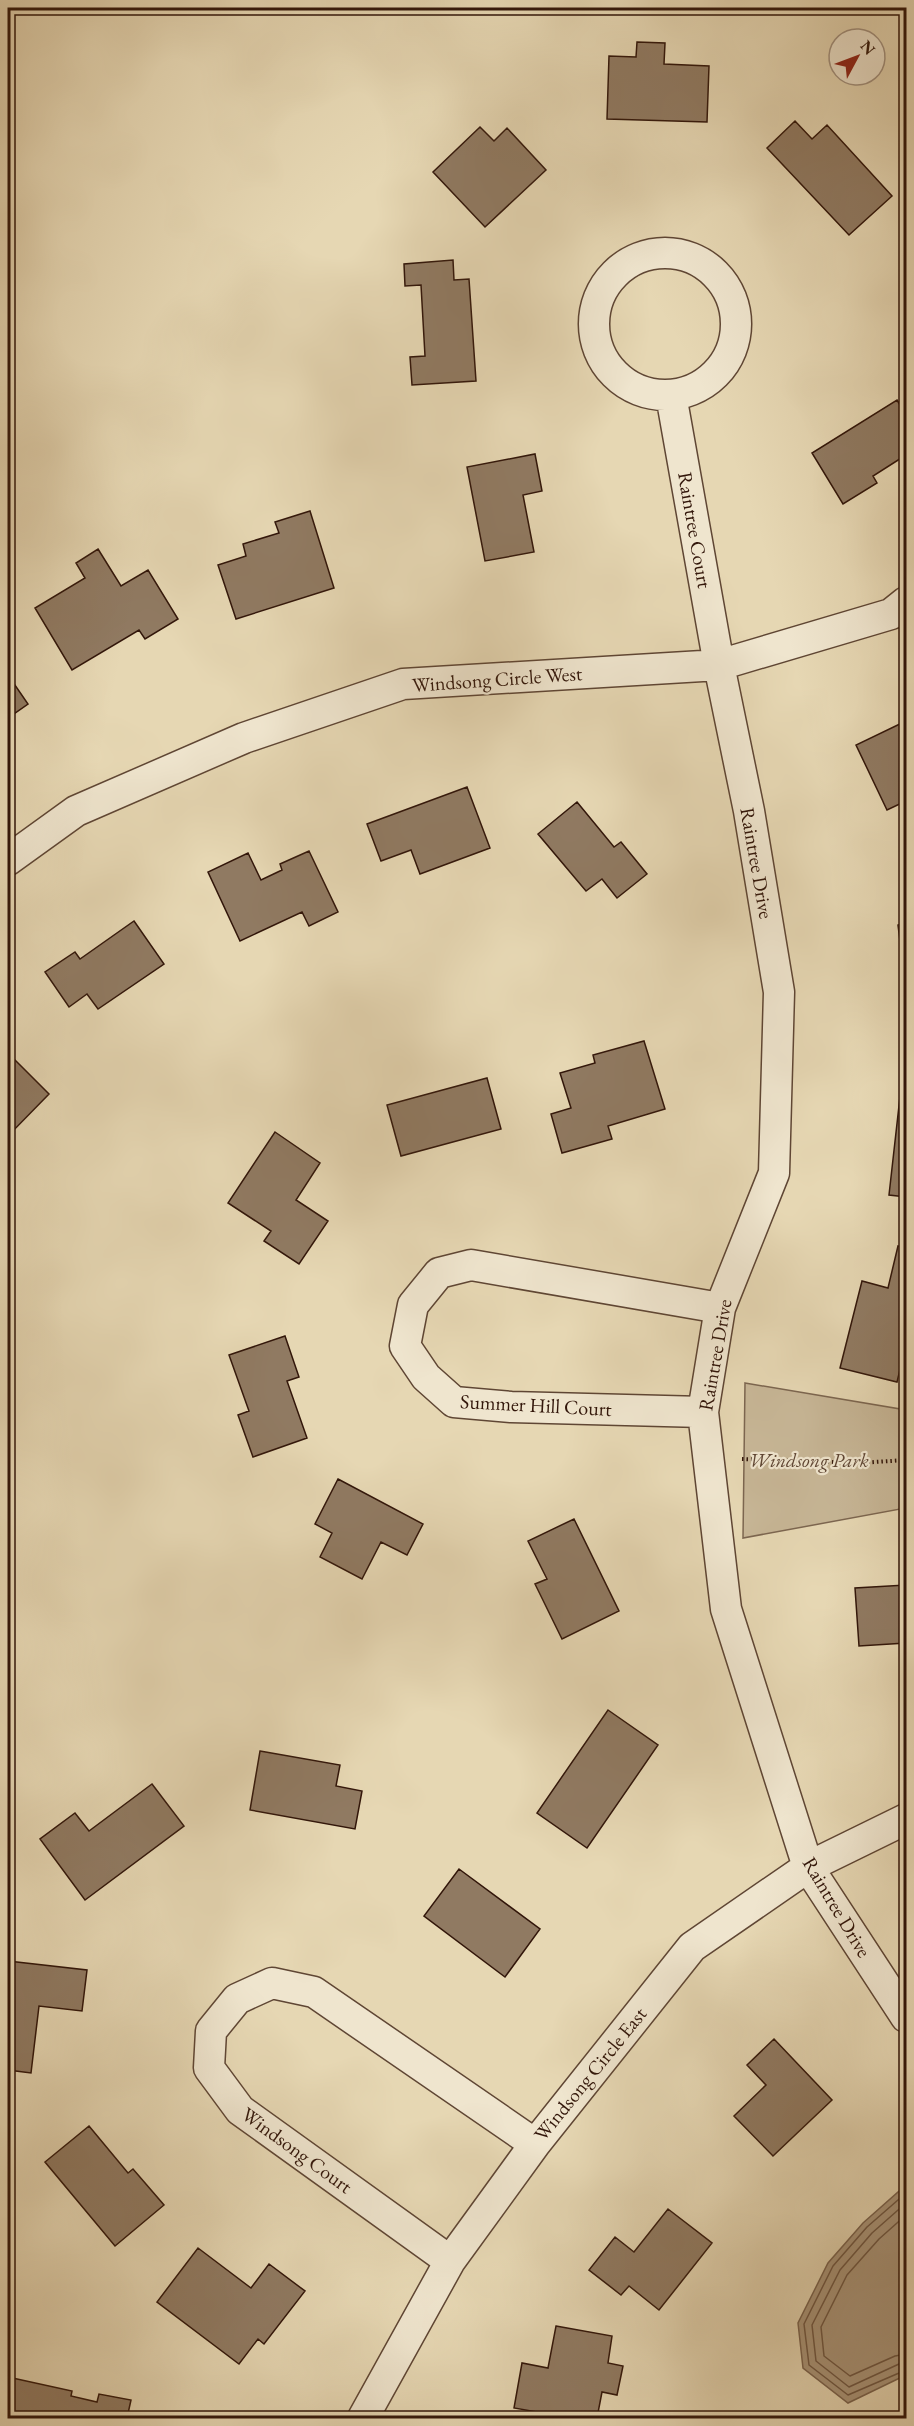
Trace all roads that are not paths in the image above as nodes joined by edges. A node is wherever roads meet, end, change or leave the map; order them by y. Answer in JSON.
{"nodes":[{"id":1,"x":671,"y":395,"type":"junction"},
{"id":2,"x":906,"y":602,"type":"edge"},
{"id":3,"x":719,"y":665,"type":"junction"},
{"id":4,"x":8,"y":860,"type":"edge"},
{"id":5,"x":720,"y":1308,"type":"junction"},
{"id":6,"x":703,"y":1412,"type":"junction"},
{"id":7,"x":906,"y":1819,"type":"edge"},
{"id":8,"x":808,"y":1867,"type":"junction"},
{"id":9,"x":906,"y":2017,"type":"edge"},
{"id":10,"x":535,"y":2144,"type":"junction"},
{"id":11,"x":450,"y":2261,"type":"junction"},
{"id":12,"x":363,"y":2418,"type":"edge"}],
"edges":[{"from":1,"to":1,"type":"street"},
{"from":1,"to":3,"type":"street","name":"Raintree Court"},
{"from":2,"to":3,"type":"street","name":"Windsong Circle West"},
{"from":3,"to":4,"type":"street","name":"Windsong Circle West"},
{"from":3,"to":5,"type":"street","name":"Raintree Drive"},
{"from":5,"to":6,"type":"street","name":"Raintree Drive"},
{"from":5,"to":6,"type":"street","name":"Summer Hill Court"},
{"from":6,"to":8,"type":"street","name":"Raintree Drive"},
{"from":7,"to":8,"type":"street","name":"Windsong Circle East"},
{"from":8,"to":9,"type":"street","name":"Raintree Drive"},
{"from":8,"to":10,"type":"street","name":"Windsong Circle East"},
{"from":10,"to":11,"type":"street","name":"Windsong Circle East"},
{"from":10,"to":11,"type":"street","name":"Windsong Court"},
{"from":11,"to":12,"type":"street","name":"Windsong Circle East"}]}
